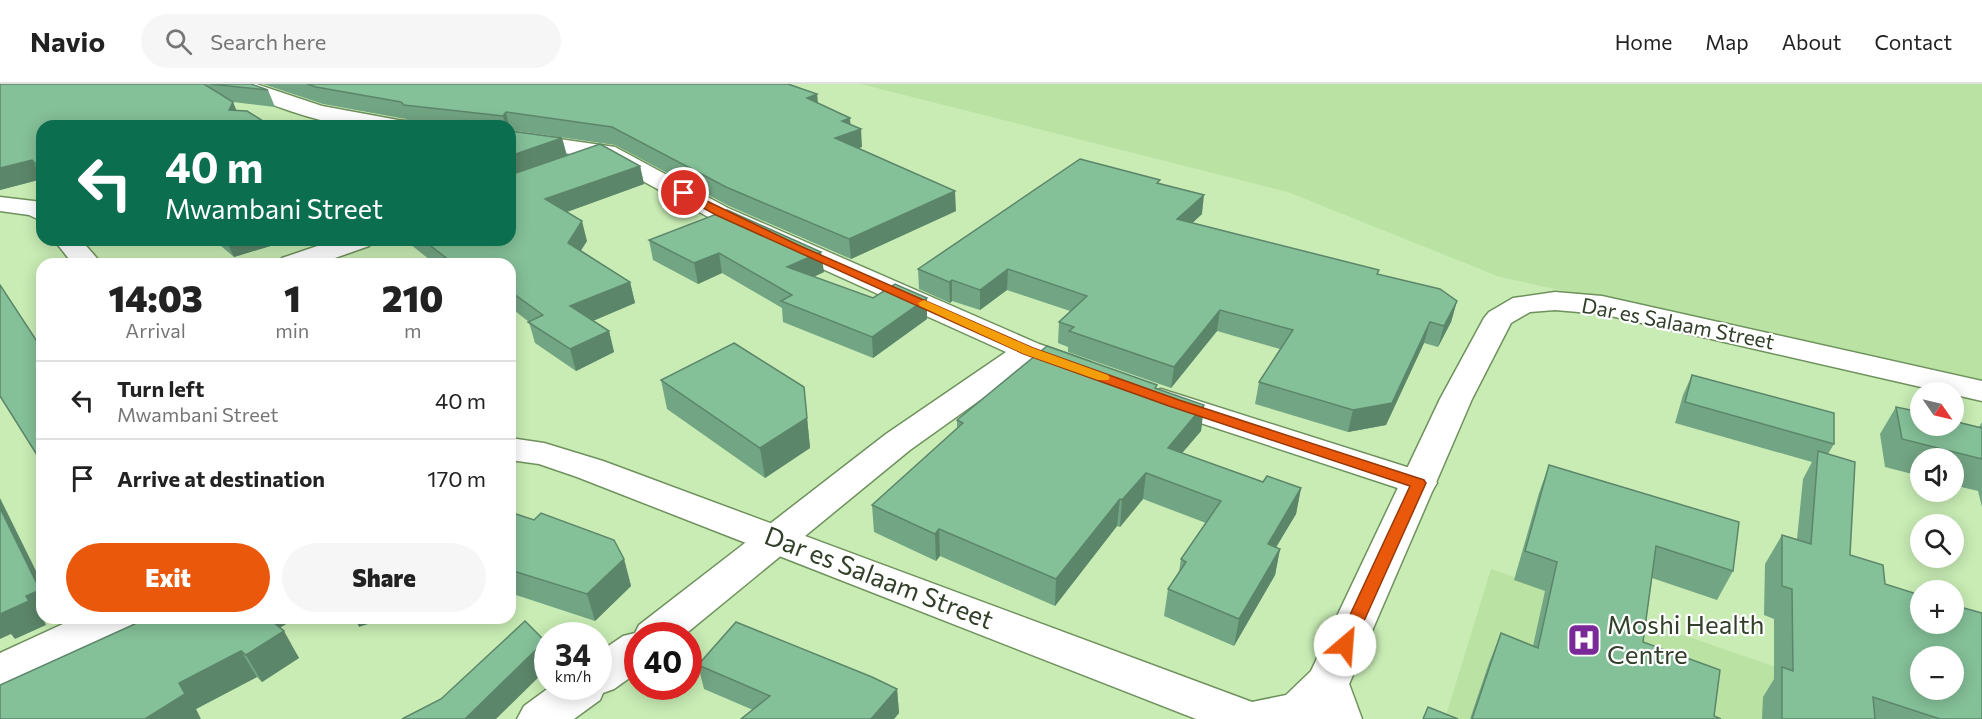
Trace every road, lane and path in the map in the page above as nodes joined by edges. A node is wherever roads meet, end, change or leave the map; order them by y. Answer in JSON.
{"nodes":[{"id":1,"x":238,"y":84,"type":"edge"},
{"id":2,"x":305,"y":110,"type":"junction"},
{"id":3,"x":272,"y":120,"type":"dead end"},
{"id":4,"x":352,"y":120,"type":"edge"},
{"id":5,"x":516,"y":140,"type":"edge"},
{"id":6,"x":607,"y":152,"type":"junction"},
{"id":7,"x":564,"y":167,"type":"edge"},
{"id":8,"x":36,"y":187,"type":"edge"},
{"id":9,"x":0,"y":197,"type":"edge"},
{"id":10,"x":0,"y":204,"type":"edge"},
{"id":11,"x":36,"y":208,"type":"edge"},
{"id":12,"x":72,"y":246,"type":"edge"},
{"id":13,"x":343,"y":246,"type":"edge"},
{"id":14,"x":83,"y":258,"type":"edge"},
{"id":15,"x":309,"y":258,"type":"edge"},
{"id":16,"x":1028,"y":351,"type":"junction"},
{"id":17,"x":1107,"y":379,"type":"edge"},
{"id":18,"x":1141,"y":391,"type":"edge"},
{"id":19,"x":1982,"y":391,"type":"edge"},
{"id":20,"x":516,"y":450,"type":"edge"},
{"id":21,"x":1419,"y":483,"type":"junction"},
{"id":22,"x":777,"y":539,"type":"junction"},
{"id":23,"x":672,"y":622,"type":"edge"},
{"id":24,"x":102,"y":624,"type":"edge"},
{"id":25,"x":0,"y":673,"type":"edge"},
{"id":26,"x":566,"y":700,"type":"edge"},
{"id":27,"x":1334,"y":701,"type":"edge"},
{"id":28,"x":540,"y":719,"type":"edge"},
{"id":29,"x":1246,"y":719,"type":"edge"},
{"id":30,"x":1257,"y":719,"type":"edge"}],
"edges":[{"from":1,"to":2,"type":"street"},
{"from":2,"to":3,"type":"street"},
{"from":2,"to":4,"type":"street"},
{"from":5,"to":6,"type":"street"},
{"from":6,"to":7,"type":"street"},
{"from":6,"to":16,"type":"street"},
{"from":8,"to":9,"type":"street"},
{"from":10,"to":11,"type":"street"},
{"from":12,"to":14,"type":"street"},
{"from":13,"to":15,"type":"street"},
{"from":16,"to":17,"type":"street"},
{"from":16,"to":22,"type":"street"},
{"from":18,"to":21,"type":"street"},
{"from":19,"to":21,"type":"street","name":"Dar es Salaam Street"},
{"from":20,"to":22,"type":"street","name":"Dar es Salaam Street"},
{"from":21,"to":27,"type":"street","name":"Dar es Salaam Street"},
{"from":22,"to":23,"type":"street"},
{"from":22,"to":29,"type":"street","name":"Dar es Salaam Street"},
{"from":24,"to":25,"type":"street"},
{"from":26,"to":28,"type":"street"},
{"from":27,"to":30,"type":"street","name":"Dar es Salaam Street"}]}
